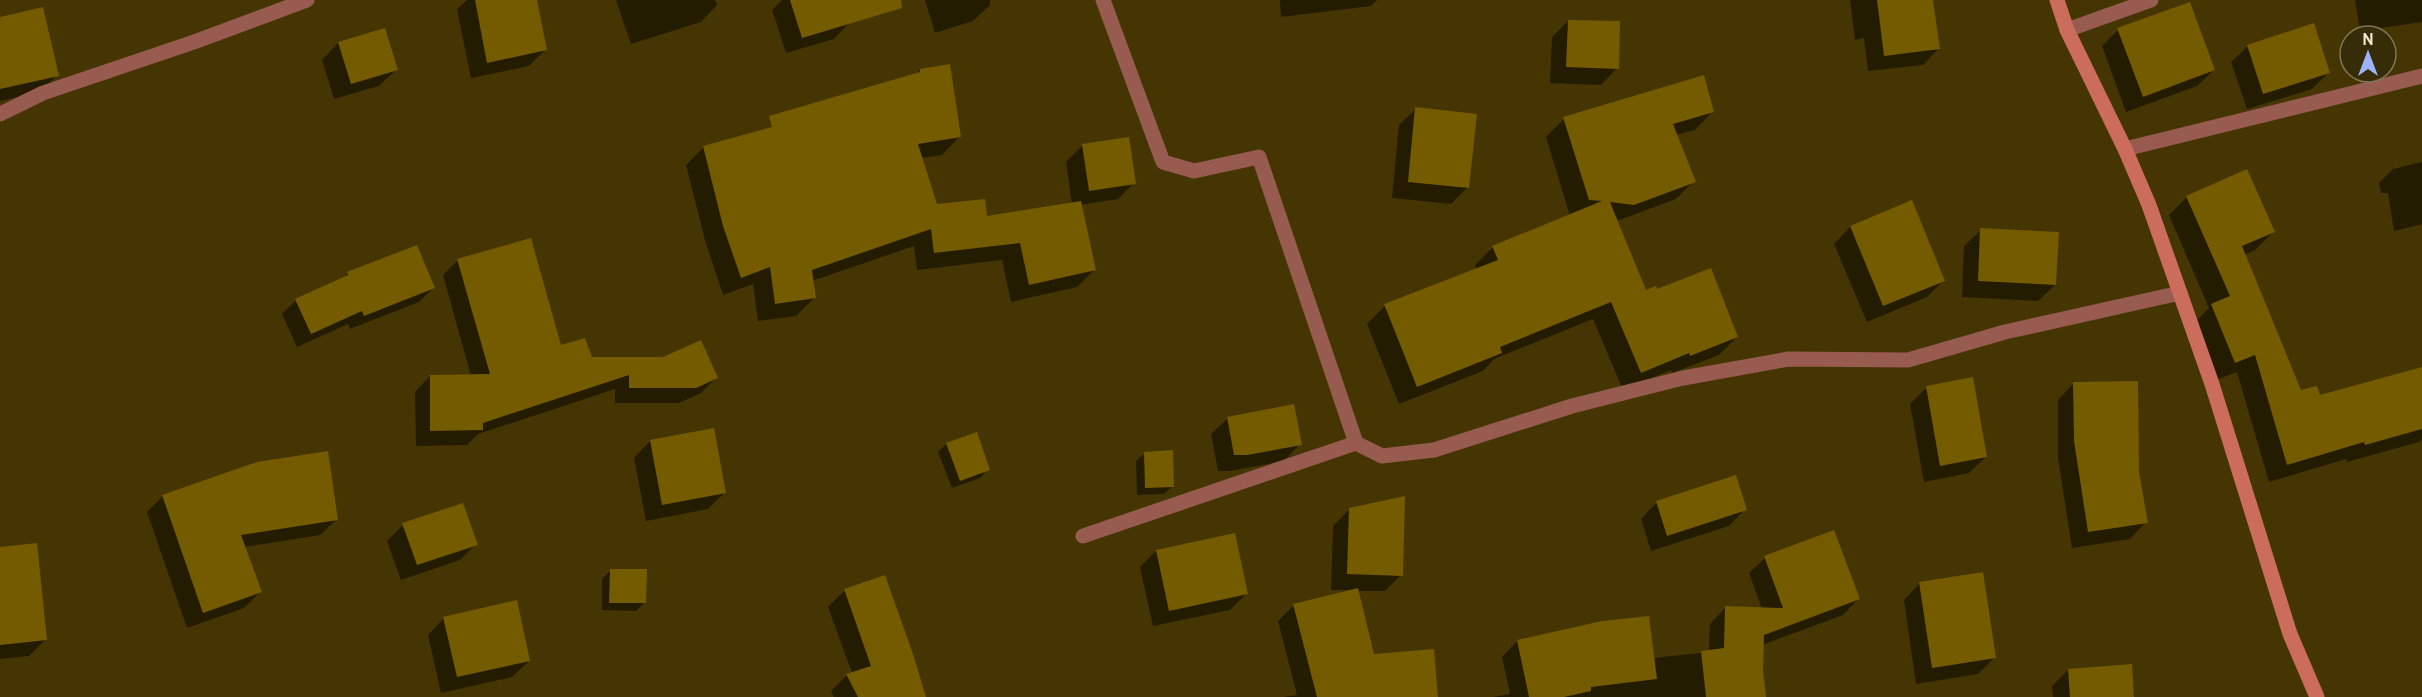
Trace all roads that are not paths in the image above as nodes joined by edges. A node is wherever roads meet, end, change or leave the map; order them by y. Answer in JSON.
{"nodes":[{"id":1,"x":307,"y":0,"type":"edge"},
{"id":2,"x":1103,"y":0,"type":"edge"},
{"id":3,"x":2057,"y":0,"type":"edge"},
{"id":4,"x":2151,"y":0,"type":"edge"},
{"id":5,"x":2067,"y":30,"type":"junction"},
{"id":6,"x":2422,"y":76,"type":"edge"},
{"id":7,"x":0,"y":114,"type":"edge"},
{"id":8,"x":2125,"y":149,"type":"junction"},
{"id":9,"x":2180,"y":293,"type":"junction"},
{"id":10,"x":1356,"y":443,"type":"junction"},
{"id":11,"x":1083,"y":536,"type":"dead end"},
{"id":12,"x":2317,"y":697,"type":"edge"}],
"edges":[{"from":1,"to":7,"type":"street"},
{"from":2,"to":10,"type":"street"},
{"from":3,"to":5,"type":"main road"},
{"from":4,"to":5,"type":"street"},
{"from":5,"to":8,"type":"main road"},
{"from":6,"to":8,"type":"street"},
{"from":8,"to":9,"type":"main road"},
{"from":9,"to":10,"type":"street"},
{"from":9,"to":12,"type":"main road"},
{"from":10,"to":11,"type":"street"}]}
